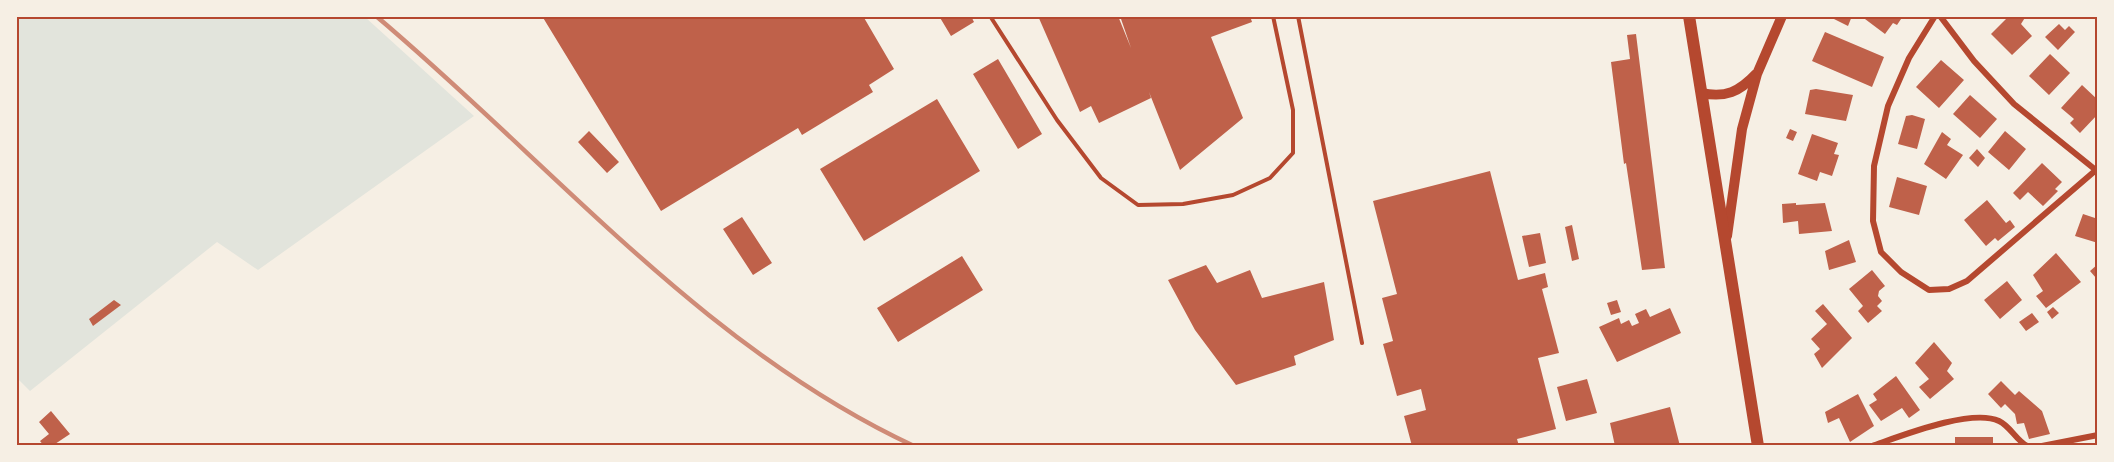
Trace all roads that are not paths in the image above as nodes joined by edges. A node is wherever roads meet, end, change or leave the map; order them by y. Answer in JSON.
{"nodes":[{"id":1,"x":990,"y":16,"type":"edge"},
{"id":2,"x":1273,"y":16,"type":"edge"},
{"id":3,"x":1298,"y":16,"type":"edge"},
{"id":4,"x":1689,"y":16,"type":"edge"},
{"id":5,"x":1782,"y":16,"type":"edge"},
{"id":6,"x":1935,"y":16,"type":"edge"},
{"id":7,"x":1940,"y":16,"type":"edge"},
{"id":8,"x":1756,"y":74,"type":"junction"},
{"id":9,"x":1701,"y":93,"type":"junction"},
{"id":10,"x":2097,"y":170,"type":"edge"},
{"id":11,"x":1726,"y":239,"type":"junction"},
{"id":12,"x":1362,"y":343,"type":"dead end"},
{"id":13,"x":2097,"y":435,"type":"edge"},
{"id":14,"x":1758,"y":446,"type":"edge"},
{"id":15,"x":1872,"y":446,"type":"edge"},
{"id":16,"x":2027,"y":446,"type":"edge"},
{"id":17,"x":2042,"y":446,"type":"edge"}],
"edges":[{"from":1,"to":2,"type":"lane"},
{"from":3,"to":12,"type":"lane"},
{"from":4,"to":9,"type":"main road"},
{"from":5,"to":8,"type":"main road"},
{"from":6,"to":10,"type":"street"},
{"from":7,"to":10,"type":"street"},
{"from":8,"to":9,"type":"main road"},
{"from":8,"to":11,"type":"main road"},
{"from":9,"to":11,"type":"main road"},
{"from":11,"to":14,"type":"main road"},
{"from":13,"to":17,"type":"street"},
{"from":15,"to":16,"type":"street"}]}
